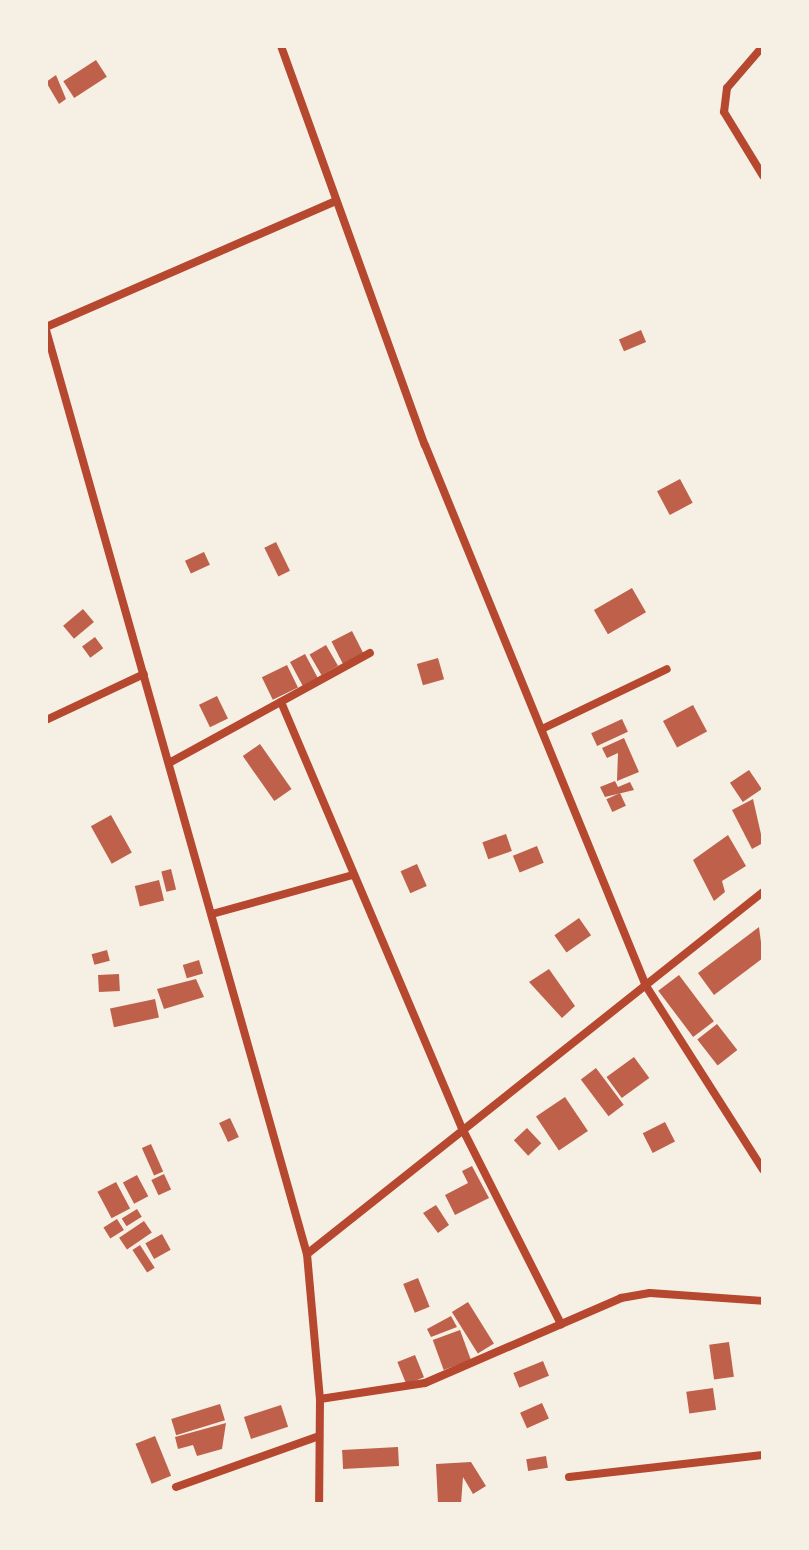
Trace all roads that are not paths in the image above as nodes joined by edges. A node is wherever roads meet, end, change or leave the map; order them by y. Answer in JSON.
{"nodes":[{"id":1,"x":281,"y":46,"type":"edge"},
{"id":2,"x":763,"y":46,"type":"edge"},
{"id":3,"x":763,"y":176,"type":"edge"},
{"id":4,"x":336,"y":201,"type":"junction"},
{"id":5,"x":46,"y":329,"type":"edge"},
{"id":6,"x":370,"y":653,"type":"dead end"},
{"id":7,"x":667,"y":669,"type":"dead end"},
{"id":8,"x":144,"y":674,"type":"junction"},
{"id":9,"x":281,"y":702,"type":"junction"},
{"id":10,"x":46,"y":720,"type":"edge"},
{"id":11,"x":544,"y":728,"type":"junction"},
{"id":12,"x":169,"y":763,"type":"junction"},
{"id":13,"x":353,"y":875,"type":"junction"},
{"id":14,"x":763,"y":892,"type":"edge"},
{"id":15,"x":212,"y":914,"type":"junction"},
{"id":16,"x":646,"y":986,"type":"junction"},
{"id":17,"x":462,"y":1128,"type":"junction"},
{"id":18,"x":763,"y":1170,"type":"edge"},
{"id":19,"x":307,"y":1254,"type":"junction"},
{"id":20,"x":763,"y":1301,"type":"edge"},
{"id":21,"x":561,"y":1324,"type":"junction"},
{"id":22,"x":320,"y":1399,"type":"junction"},
{"id":23,"x":319,"y":1436,"type":"junction"},
{"id":24,"x":763,"y":1455,"type":"edge"},
{"id":25,"x":569,"y":1477,"type":"dead end"},
{"id":26,"x":176,"y":1487,"type":"dead end"},
{"id":27,"x":319,"y":1504,"type":"edge"}],
"edges":[{"from":1,"to":4,"type":"street"},
{"from":2,"to":3,"type":"street"},
{"from":4,"to":5,"type":"street"},
{"from":4,"to":11,"type":"street"},
{"from":5,"to":8,"type":"street"},
{"from":6,"to":9,"type":"street"},
{"from":7,"to":11,"type":"street"},
{"from":8,"to":10,"type":"street"},
{"from":8,"to":12,"type":"street"},
{"from":9,"to":12,"type":"street"},
{"from":9,"to":13,"type":"street"},
{"from":11,"to":16,"type":"street"},
{"from":12,"to":15,"type":"street"},
{"from":13,"to":15,"type":"street"},
{"from":13,"to":17,"type":"street"},
{"from":14,"to":16,"type":"street"},
{"from":15,"to":19,"type":"street"},
{"from":16,"to":17,"type":"street"},
{"from":16,"to":18,"type":"street"},
{"from":17,"to":19,"type":"street"},
{"from":17,"to":21,"type":"street"},
{"from":19,"to":22,"type":"street"},
{"from":20,"to":21,"type":"street"},
{"from":21,"to":22,"type":"street"},
{"from":22,"to":23,"type":"street"},
{"from":23,"to":26,"type":"street"},
{"from":23,"to":27,"type":"street"},
{"from":24,"to":25,"type":"street"}]}
